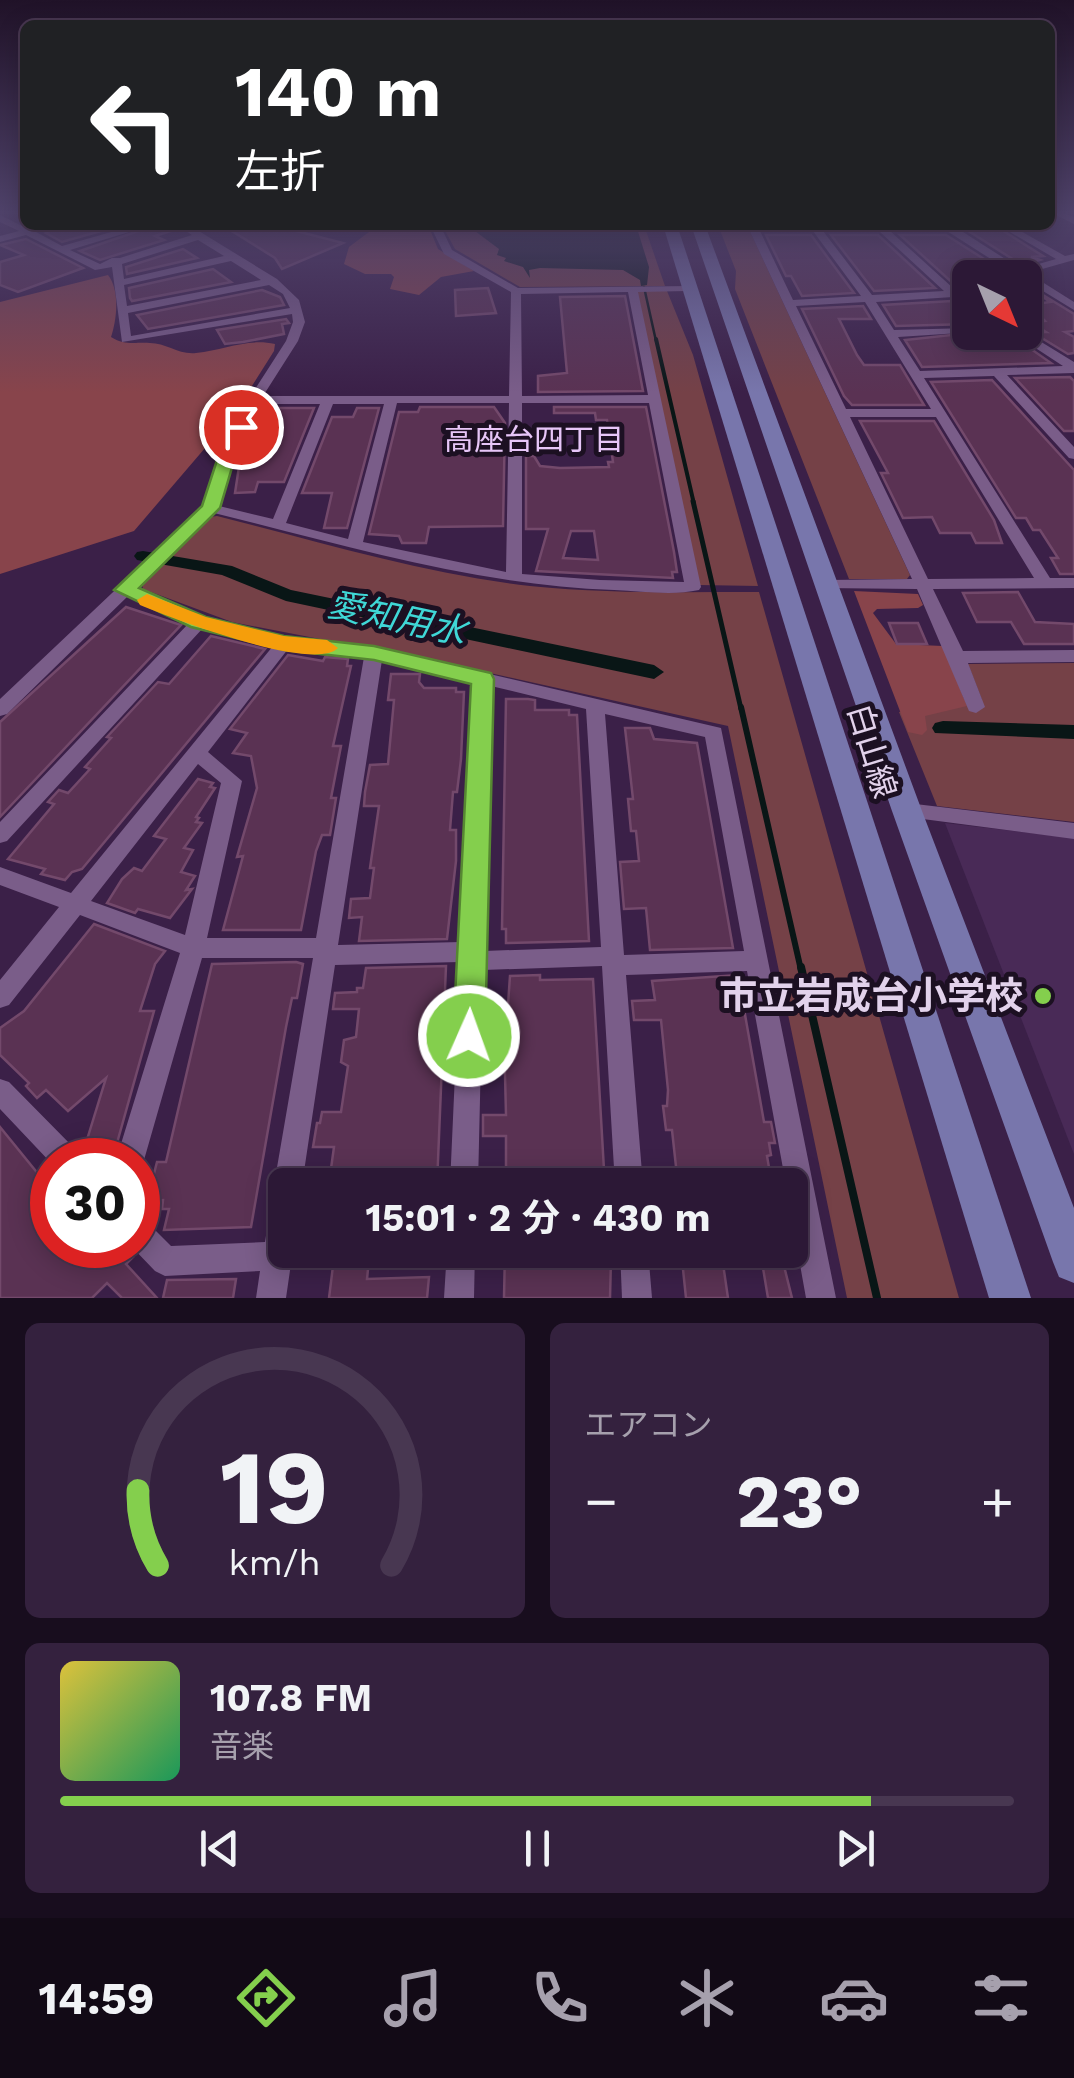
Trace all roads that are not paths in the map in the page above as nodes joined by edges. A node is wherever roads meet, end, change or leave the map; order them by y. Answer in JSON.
{"nodes":[{"id":1,"x":119,"y":273,"type":"edge"},
{"id":2,"x":168,"y":273,"type":"edge"},
{"id":3,"x":258,"y":273,"type":"edge"},
{"id":4,"x":484,"y":273,"type":"edge"},
{"id":5,"x":683,"y":273,"type":"edge"},
{"id":6,"x":715,"y":273,"type":"edge"},
{"id":7,"x":775,"y":273,"type":"edge"},
{"id":8,"x":849,"y":273,"type":"edge"},
{"id":9,"x":930,"y":273,"type":"edge"},
{"id":10,"x":273,"y":282,"type":"junction"},
{"id":11,"x":121,"y":284,"type":"junction"},
{"id":12,"x":1042,"y":286,"type":"edge"},
{"id":13,"x":632,"y":288,"type":"junction"},
{"id":14,"x":687,"y":288,"type":"junction"},
{"id":15,"x":516,"y":291,"type":"junction"},
{"id":16,"x":952,"y":293,"type":"edge"},
{"id":17,"x":952,"y":294,"type":"edge"},
{"id":18,"x":869,"y":299,"type":"junction"},
{"id":19,"x":790,"y":303,"type":"junction"},
{"id":20,"x":1072,"y":304,"type":"edge"},
{"id":21,"x":124,"y":310,"type":"junction"},
{"id":22,"x":298,"y":310,"type":"junction"},
{"id":23,"x":952,"y":331,"type":"edge"},
{"id":24,"x":891,"y":334,"type":"junction"},
{"id":25,"x":1042,"y":348,"type":"edge"},
{"id":26,"x":1074,"y":368,"type":"edge"},
{"id":27,"x":997,"y":372,"type":"junction"},
{"id":28,"x":917,"y":374,"type":"junction"},
{"id":29,"x":653,"y":398,"type":"junction"},
{"id":30,"x":516,"y":399,"type":"junction"},
{"id":31,"x":254,"y":400,"type":"junction"},
{"id":32,"x":328,"y":400,"type":"junction"},
{"id":33,"x":391,"y":400,"type":"junction"},
{"id":34,"x":841,"y":413,"type":"junction"},
{"id":35,"x":939,"y":413,"type":"junction"},
{"id":36,"x":1074,"y":455,"type":"edge"},
{"id":37,"x":210,"y":508,"type":"junction"},
{"id":38,"x":278,"y":524,"type":"junction"},
{"id":39,"x":355,"y":543,"type":"junction"},
{"id":40,"x":514,"y":578,"type":"junction"},
{"id":41,"x":1074,"y":582,"type":"edge"},
{"id":42,"x":1045,"y":583,"type":"junction"},
{"id":43,"x":920,"y":584,"type":"junction"},
{"id":44,"x":828,"y":585,"type":"junction"},
{"id":45,"x":124,"y":590,"type":"junction"},
{"id":46,"x":199,"y":622,"type":"junction"},
{"id":47,"x":284,"y":643,"type":"junction"},
{"id":48,"x":374,"y":653,"type":"junction"},
{"id":49,"x":957,"y":656,"type":"junction"},
{"id":50,"x":1074,"y":656,"type":"edge"},
{"id":51,"x":482,"y":679,"type":"junction"},
{"id":52,"x":595,"y":705,"type":"junction"},
{"id":53,"x":976,"y":707,"type":"dead end"},
{"id":54,"x":0,"y":710,"type":"edge"},
{"id":55,"x":195,"y":752,"type":"junction"},
{"id":56,"x":907,"y":811,"type":"junction"},
{"id":57,"x":1074,"y":830,"type":"edge"},
{"id":58,"x":0,"y":835,"type":"edge"},
{"id":59,"x":0,"y":876,"type":"edge"},
{"id":60,"x":76,"y":903,"type":"junction"},
{"id":61,"x":193,"y":948,"type":"junction"},
{"id":62,"x":324,"y":951,"type":"junction"},
{"id":63,"x":472,"y":956,"type":"junction"},
{"id":64,"x":613,"y":960,"type":"junction"},
{"id":65,"x":757,"y":961,"type":"junction"},
{"id":66,"x":0,"y":998,"type":"edge"},
{"id":67,"x":0,"y":1091,"type":"edge"},
{"id":68,"x":46,"y":1138,"type":"edge"},
{"id":69,"x":137,"y":1138,"type":"edge"},
{"id":70,"x":291,"y":1168,"type":"edge"},
{"id":71,"x":465,"y":1168,"type":"edge"},
{"id":72,"x":628,"y":1168,"type":"edge"},
{"id":73,"x":160,"y":1256,"type":"edge"},
{"id":74,"x":268,"y":1256,"type":"edge"},
{"id":75,"x":1074,"y":1262,"type":"edge"},
{"id":76,"x":275,"y":1268,"type":"edge"},
{"id":77,"x":460,"y":1268,"type":"edge"},
{"id":78,"x":635,"y":1268,"type":"edge"},
{"id":79,"x":271,"y":1298,"type":"edge"},
{"id":80,"x":459,"y":1298,"type":"edge"},
{"id":81,"x":637,"y":1298,"type":"edge"},
{"id":82,"x":822,"y":1298,"type":"edge"},
{"id":83,"x":1010,"y":1298,"type":"edge"}],
"edges":[{"from":1,"to":11,"type":"street"},
{"from":2,"to":11,"type":"street"},
{"from":3,"to":10,"type":"street"},
{"from":4,"to":15,"type":"street"},
{"from":5,"to":14,"type":"street","name":"白山線"},
{"from":6,"to":44,"type":"street","name":"白山線"},
{"from":7,"to":19,"type":"street"},
{"from":8,"to":18,"type":"street"},
{"from":9,"to":16,"type":"street"},
{"from":10,"to":21,"type":"street"},
{"from":10,"to":22,"type":"street"},
{"from":11,"to":21,"type":"street"},
{"from":12,"to":20,"type":"street"},
{"from":13,"to":14,"type":"street"},
{"from":13,"to":15,"type":"street"},
{"from":13,"to":29,"type":"street"},
{"from":14,"to":83,"type":"street","name":"白山線"},
{"from":15,"to":30,"type":"street"},
{"from":17,"to":18,"type":"street"},
{"from":18,"to":19,"type":"street"},
{"from":18,"to":24,"type":"street"},
{"from":19,"to":34,"type":"street"},
{"from":21,"to":22,"type":"street"},
{"from":22,"to":31,"type":"street"},
{"from":23,"to":24,"type":"street"},
{"from":24,"to":28,"type":"street"},
{"from":25,"to":26,"type":"street"},
{"from":26,"to":27,"type":"street"},
{"from":27,"to":28,"type":"street"},
{"from":27,"to":36,"type":"street"},
{"from":28,"to":35,"type":"street"},
{"from":29,"to":30,"type":"street"},
{"from":29,"to":40,"type":"street"},
{"from":30,"to":33,"type":"street"},
{"from":30,"to":40,"type":"street"},
{"from":31,"to":32,"type":"street"},
{"from":31,"to":37,"type":"street"},
{"from":32,"to":33,"type":"street"},
{"from":32,"to":38,"type":"street"},
{"from":33,"to":39,"type":"street"},
{"from":34,"to":35,"type":"street"},
{"from":34,"to":43,"type":"street"},
{"from":35,"to":42,"type":"street"},
{"from":37,"to":38,"type":"street"},
{"from":37,"to":45,"type":"street"},
{"from":38,"to":39,"type":"street"},
{"from":39,"to":40,"type":"street"},
{"from":41,"to":42,"type":"street"},
{"from":42,"to":43,"type":"street"},
{"from":43,"to":44,"type":"street"},
{"from":43,"to":49,"type":"street"},
{"from":44,"to":56,"type":"street","name":"白山線"},
{"from":45,"to":46,"type":"street"},
{"from":45,"to":54,"type":"street"},
{"from":46,"to":47,"type":"street"},
{"from":46,"to":58,"type":"street"},
{"from":47,"to":48,"type":"street"},
{"from":47,"to":55,"type":"street"},
{"from":48,"to":51,"type":"street"},
{"from":48,"to":62,"type":"street"},
{"from":49,"to":50,"type":"street"},
{"from":49,"to":53,"type":"street"},
{"from":51,"to":52,"type":"street"},
{"from":51,"to":63,"type":"street"},
{"from":52,"to":64,"type":"street"},
{"from":52,"to":65,"type":"street"},
{"from":55,"to":60,"type":"street"},
{"from":55,"to":61,"type":"street"},
{"from":56,"to":57,"type":"street"},
{"from":56,"to":75,"type":"street","name":"白山線"},
{"from":59,"to":60,"type":"street"},
{"from":60,"to":61,"type":"street"},
{"from":60,"to":66,"type":"street"},
{"from":61,"to":62,"type":"street"},
{"from":61,"to":69,"type":"street"},
{"from":62,"to":63,"type":"street"},
{"from":62,"to":70,"type":"street"},
{"from":63,"to":64,"type":"street"},
{"from":63,"to":71,"type":"street"},
{"from":64,"to":65,"type":"street"},
{"from":64,"to":72,"type":"street"},
{"from":65,"to":82,"type":"street"},
{"from":67,"to":68,"type":"street"},
{"from":73,"to":74,"type":"street"},
{"from":76,"to":79,"type":"street"},
{"from":77,"to":80,"type":"street"},
{"from":78,"to":81,"type":"street"}]}
